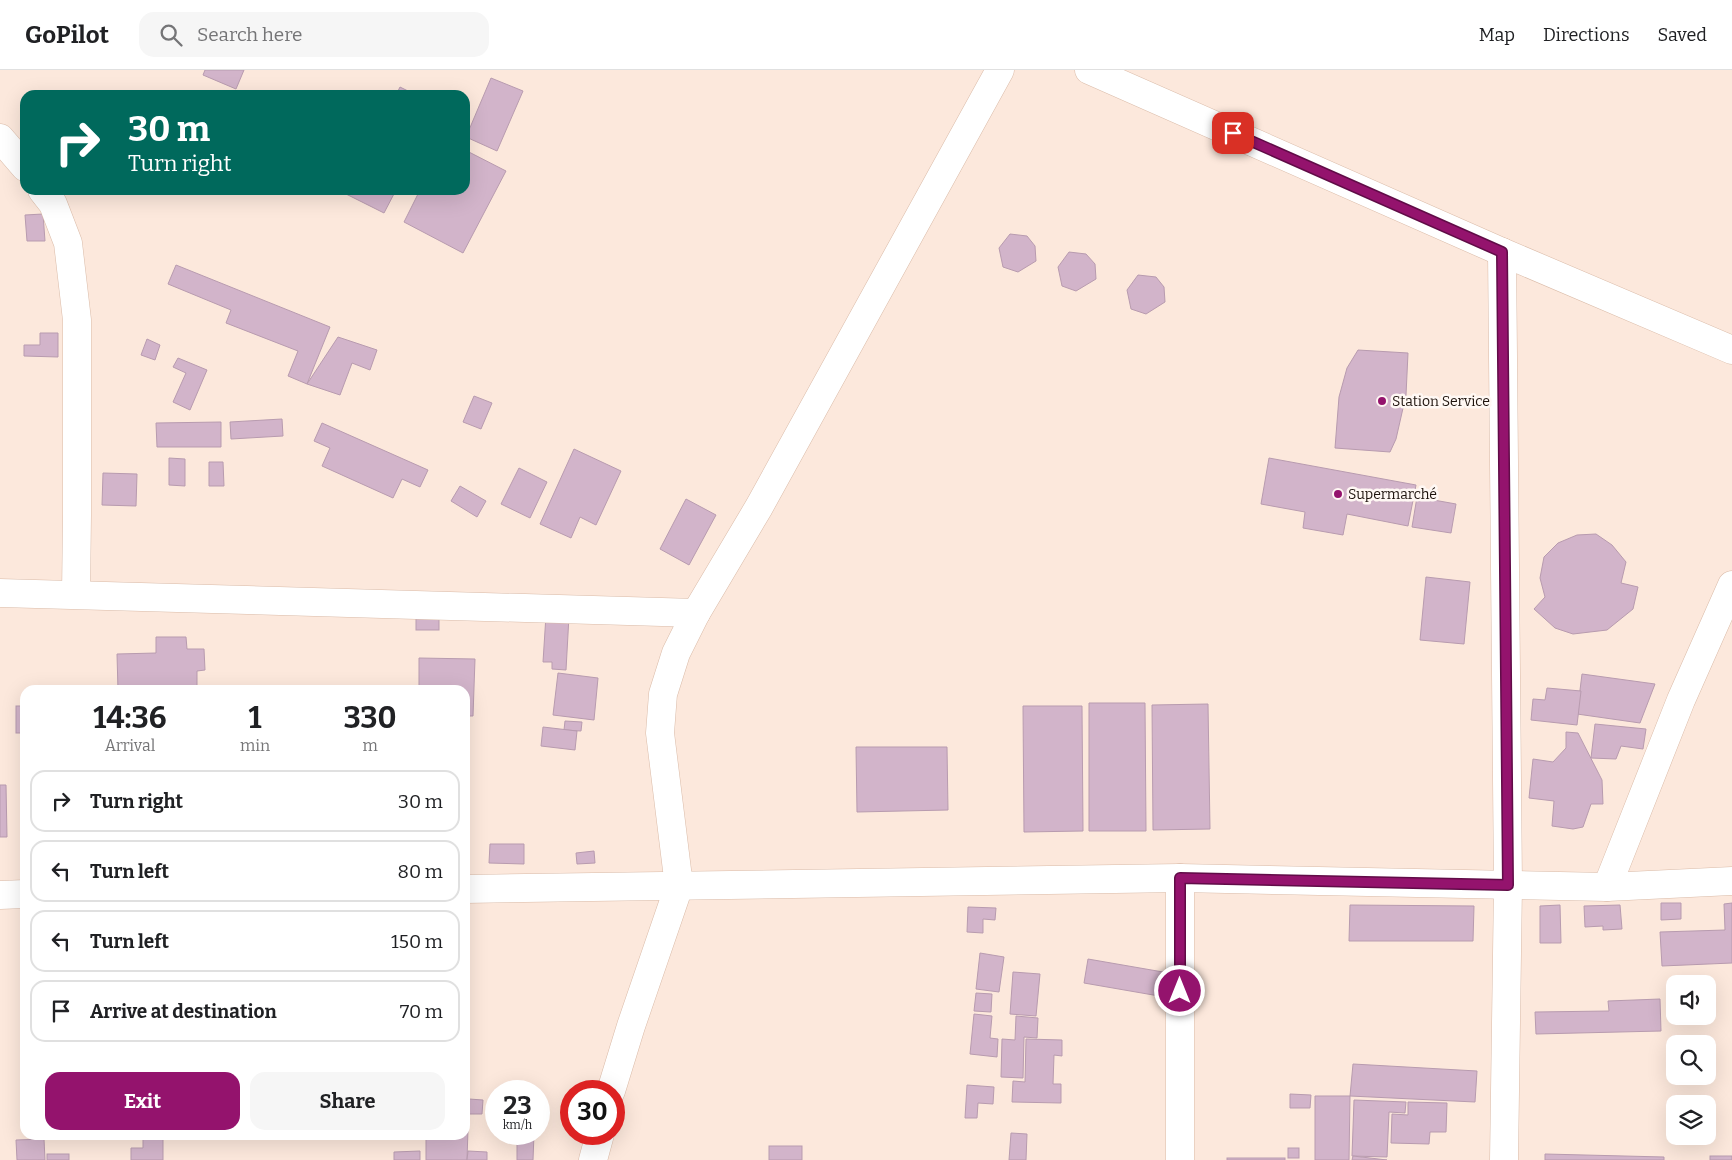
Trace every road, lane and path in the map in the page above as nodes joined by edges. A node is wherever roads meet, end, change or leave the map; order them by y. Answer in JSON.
{"nodes":[{"id":1,"x":1000,"y":70,"type":"edge"},
{"id":2,"x":1089,"y":70,"type":"edge"},
{"id":3,"x":0,"y":138,"type":"edge"},
{"id":4,"x":20,"y":161,"type":"edge"},
{"id":5,"x":46,"y":195,"type":"edge"},
{"id":6,"x":1502,"y":252,"type":"junction"},
{"id":7,"x":1732,"y":350,"type":"edge"},
{"id":8,"x":1732,"y":584,"type":"edge"},
{"id":9,"x":0,"y":593,"type":"edge"},
{"id":10,"x":76,"y":594,"type":"junction"},
{"id":11,"x":696,"y":613,"type":"junction"},
{"id":12,"x":1180,"y":878,"type":"junction"},
{"id":13,"x":1732,"y":881,"type":"edge"},
{"id":14,"x":1508,"y":885,"type":"junction"},
{"id":15,"x":679,"y":886,"type":"junction"},
{"id":16,"x":1607,"y":887,"type":"junction"},
{"id":17,"x":470,"y":889,"type":"edge"},
{"id":18,"x":20,"y":894,"type":"edge"},
{"id":19,"x":0,"y":895,"type":"edge"},
{"id":20,"x":614,"y":1080,"type":"edge"},
{"id":21,"x":597,"y":1145,"type":"edge"},
{"id":22,"x":593,"y":1160,"type":"edge"},
{"id":23,"x":1180,"y":1160,"type":"edge"},
{"id":24,"x":1504,"y":1160,"type":"edge"}],
"edges":[{"from":1,"to":11,"type":"main road"},
{"from":2,"to":6,"type":"main road"},
{"from":3,"to":4,"type":"main road"},
{"from":5,"to":10,"type":"main road"},
{"from":6,"to":7,"type":"main road"},
{"from":6,"to":14,"type":"main road"},
{"from":8,"to":16,"type":"main road"},
{"from":9,"to":10,"type":"main road"},
{"from":10,"to":11,"type":"main road"},
{"from":11,"to":15,"type":"main road"},
{"from":12,"to":14,"type":"main road"},
{"from":12,"to":15,"type":"main road"},
{"from":12,"to":23,"type":"main road"},
{"from":13,"to":16,"type":"main road"},
{"from":14,"to":16,"type":"main road"},
{"from":14,"to":24,"type":"main road"},
{"from":15,"to":17,"type":"main road"},
{"from":15,"to":20,"type":"main road"},
{"from":18,"to":19,"type":"main road"},
{"from":21,"to":22,"type":"main road"}]}
